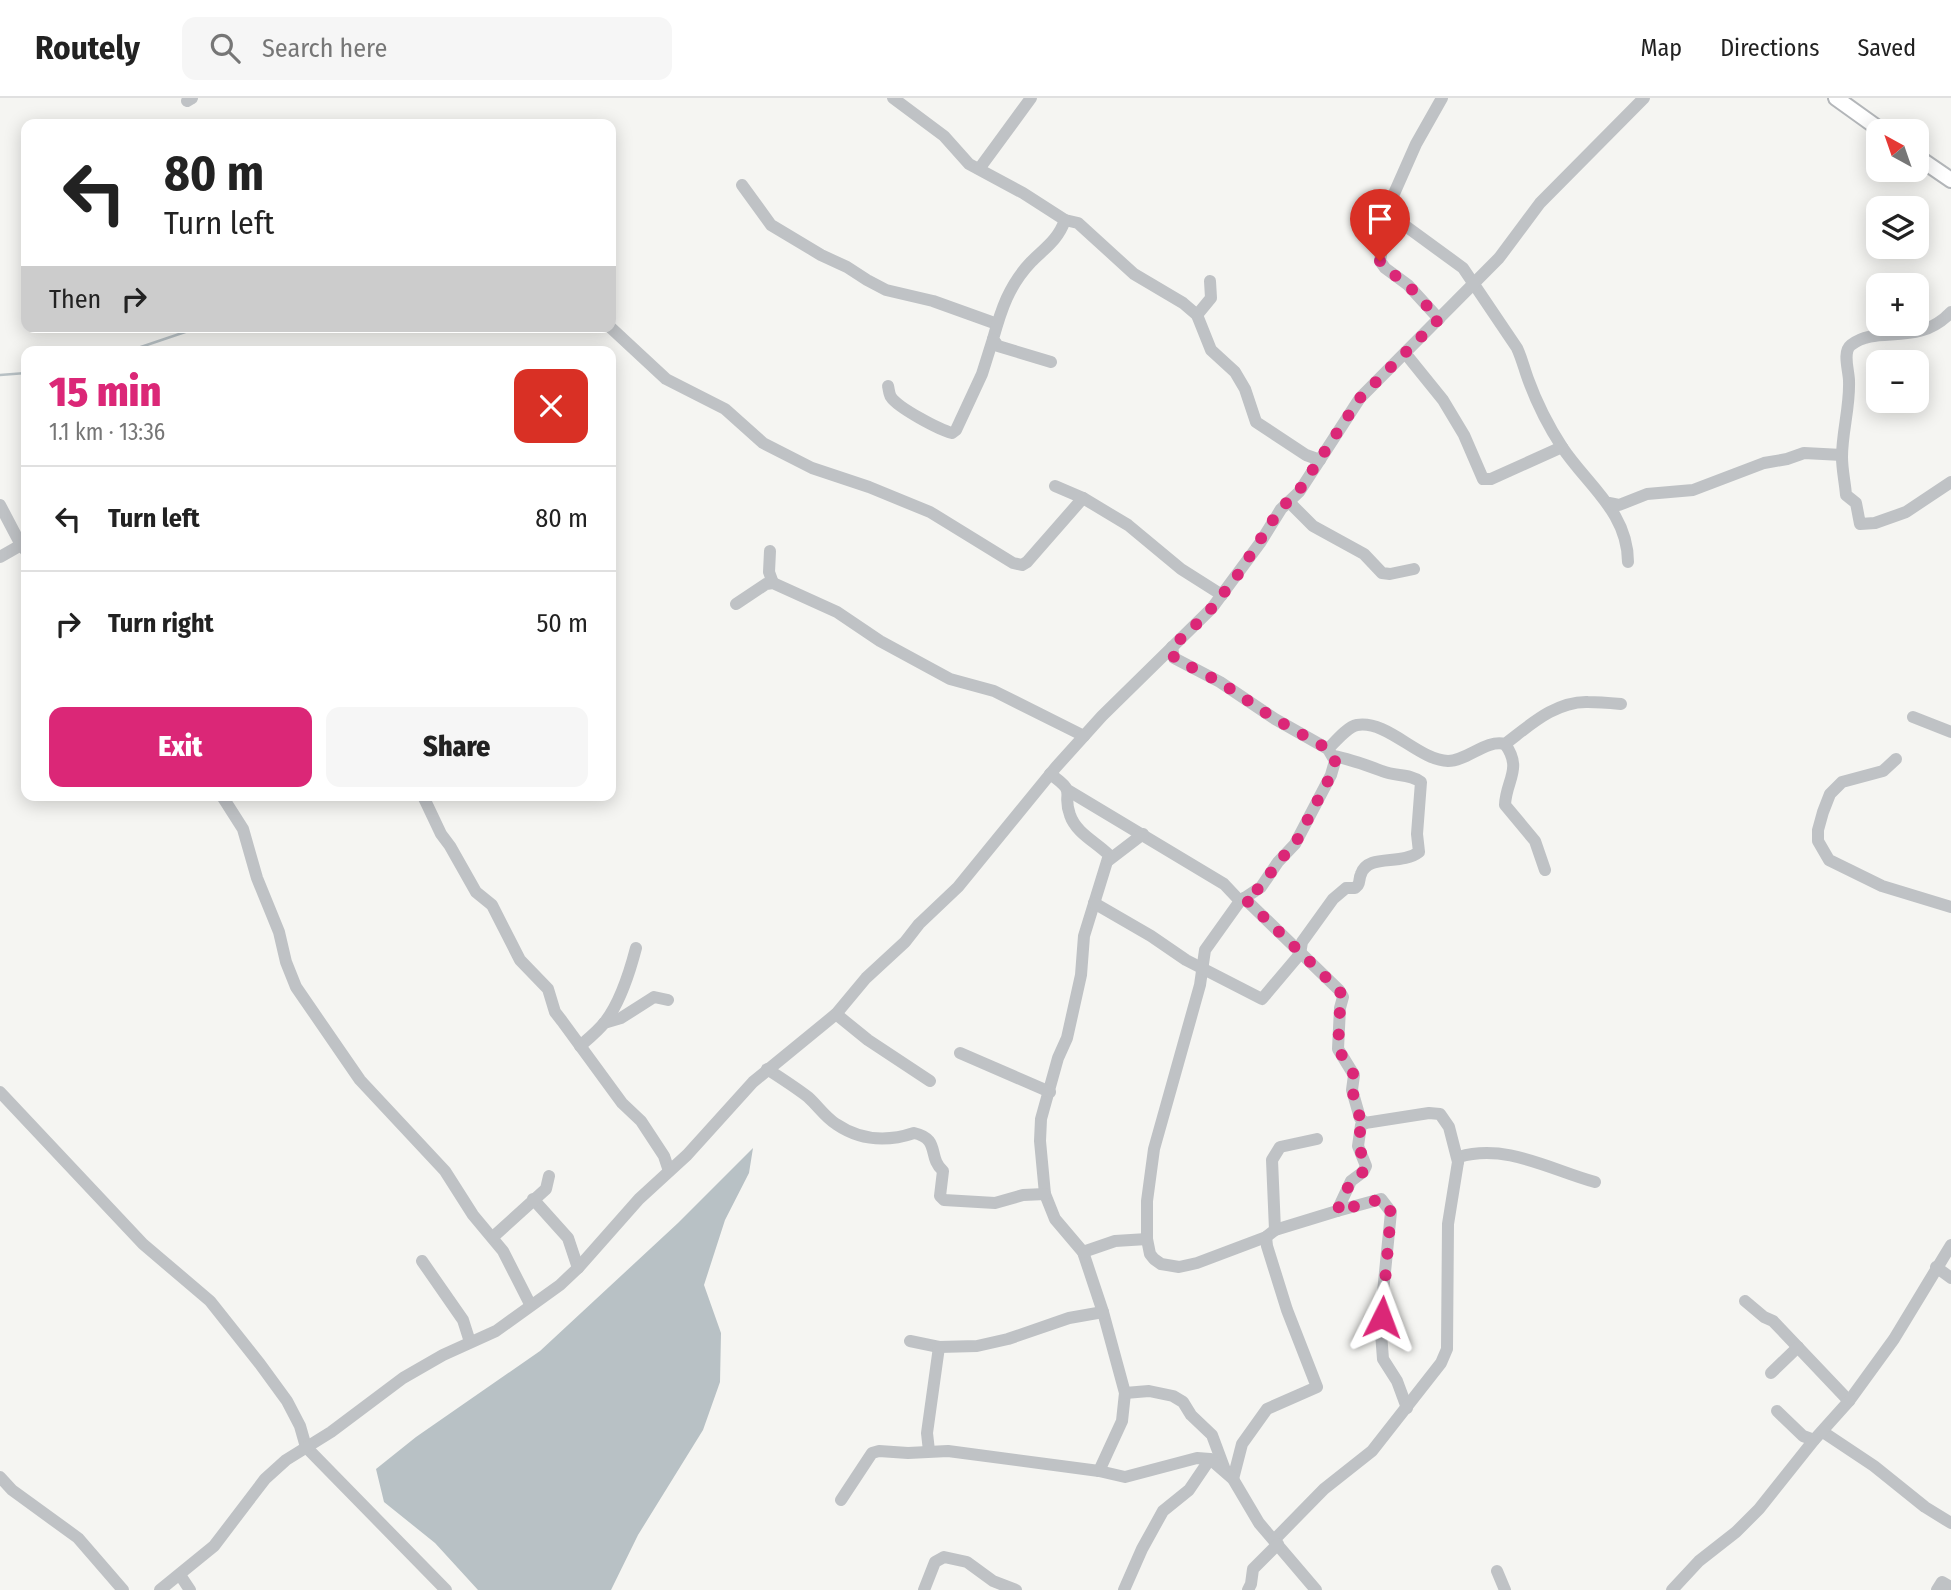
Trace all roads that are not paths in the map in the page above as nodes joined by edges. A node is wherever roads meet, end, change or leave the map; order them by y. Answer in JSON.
{"nodes":[{"id":1,"x":893,"y":98,"type":"edge"},
{"id":2,"x":1031,"y":98,"type":"edge"},
{"id":3,"x":1442,"y":98,"type":"edge"},
{"id":4,"x":1644,"y":98,"type":"edge"},
{"id":5,"x":1836,"y":98,"type":"edge"},
{"id":6,"x":1866,"y":120,"type":"edge"},
{"id":7,"x":1929,"y":165,"type":"edge"},
{"id":8,"x":979,"y":169,"type":"junction"},
{"id":9,"x":1951,"y":180,"type":"edge"},
{"id":10,"x":742,"y":185,"type":"dead end"},
{"id":11,"x":1065,"y":220,"type":"junction"},
{"id":12,"x":1382,"y":232,"type":"dead end"},
{"id":13,"x":1210,"y":281,"type":"dead end"},
{"id":14,"x":1473,"y":285,"type":"junction"},
{"id":15,"x":1951,"y":312,"type":"edge"},
{"id":16,"x":1197,"y":316,"type":"junction"},
{"id":17,"x":1439,"y":319,"type":"junction"},
{"id":18,"x":997,"y":324,"type":"junction"},
{"id":19,"x":616,"y":333,"type":"edge"},
{"id":20,"x":993,"y":339,"type":"junction"},
{"id":21,"x":1405,"y":353,"type":"junction"},
{"id":22,"x":1051,"y":362,"type":"dead end"},
{"id":23,"x":888,"y":386,"type":"dead end"},
{"id":24,"x":1562,"y":447,"type":"junction"},
{"id":25,"x":1842,"y":454,"type":"junction"},
{"id":26,"x":1320,"y":460,"type":"junction"},
{"id":27,"x":1951,"y":482,"type":"edge"},
{"id":28,"x":1055,"y":486,"type":"dead end"},
{"id":29,"x":1083,"y":498,"type":"junction"},
{"id":30,"x":1289,"y":502,"type":"junction"},
{"id":31,"x":1609,"y":502,"type":"junction"},
{"id":32,"x":0,"y":505,"type":"edge"},
{"id":33,"x":21,"y":543,"type":"edge"},
{"id":34,"x":21,"y":549,"type":"edge"},
{"id":35,"x":770,"y":551,"type":"dead end"},
{"id":36,"x":0,"y":557,"type":"edge"},
{"id":37,"x":1628,"y":562,"type":"dead end"},
{"id":38,"x":1414,"y":569,"type":"dead end"},
{"id":39,"x":773,"y":583,"type":"junction"},
{"id":40,"x":1222,"y":595,"type":"junction"},
{"id":41,"x":736,"y":604,"type":"dead end"},
{"id":42,"x":1172,"y":647,"type":"junction"},
{"id":43,"x":1621,"y":704,"type":"dead end"},
{"id":44,"x":1913,"y":717,"type":"dead end"},
{"id":45,"x":1951,"y":732,"type":"edge"},
{"id":46,"x":1084,"y":737,"type":"junction"},
{"id":47,"x":1505,"y":744,"type":"junction"},
{"id":48,"x":1330,"y":752,"type":"junction"},
{"id":49,"x":1896,"y":760,"type":"dead end"},
{"id":50,"x":1051,"y":774,"type":"junction"},
{"id":51,"x":1069,"y":791,"type":"junction"},
{"id":52,"x":225,"y":801,"type":"edge"},
{"id":53,"x":425,"y":801,"type":"edge"},
{"id":54,"x":1143,"y":834,"type":"junction"},
{"id":55,"x":1109,"y":860,"type":"junction"},
{"id":56,"x":1545,"y":870,"type":"dead end"},
{"id":57,"x":1242,"y":900,"type":"junction"},
{"id":58,"x":1094,"y":903,"type":"junction"},
{"id":59,"x":1951,"y":907,"type":"edge"},
{"id":60,"x":636,"y":948,"type":"dead end"},
{"id":61,"x":1300,"y":954,"type":"junction"},
{"id":62,"x":1203,"y":967,"type":"junction"},
{"id":63,"x":618,"y":995,"type":"junction"},
{"id":64,"x":668,"y":1000,"type":"dead end"},
{"id":65,"x":645,"y":1002,"type":"junction"},
{"id":66,"x":836,"y":1014,"type":"junction"},
{"id":67,"x":604,"y":1024,"type":"junction"},
{"id":68,"x":580,"y":1046,"type":"junction"},
{"id":69,"x":960,"y":1053,"type":"dead end"},
{"id":70,"x":767,"y":1069,"type":"junction"},
{"id":71,"x":930,"y":1081,"type":"dead end"},
{"id":72,"x":0,"y":1092,"type":"edge"},
{"id":73,"x":1050,"y":1092,"type":"junction"},
{"id":74,"x":1365,"y":1123,"type":"junction"},
{"id":75,"x":1317,"y":1139,"type":"dead end"},
{"id":76,"x":1458,"y":1162,"type":"junction"},
{"id":77,"x":668,"y":1171,"type":"junction"},
{"id":78,"x":549,"y":1176,"type":"dead end"},
{"id":79,"x":1595,"y":1182,"type":"dead end"},
{"id":80,"x":1045,"y":1194,"type":"junction"},
{"id":81,"x":533,"y":1199,"type":"junction"},
{"id":82,"x":1337,"y":1211,"type":"junction"},
{"id":83,"x":1270,"y":1233,"type":"junction"},
{"id":84,"x":493,"y":1237,"type":"junction"},
{"id":85,"x":1147,"y":1239,"type":"junction"},
{"id":86,"x":1951,"y":1245,"type":"edge"},
{"id":87,"x":1083,"y":1252,"type":"junction"},
{"id":88,"x":422,"y":1261,"type":"dead end"},
{"id":89,"x":1936,"y":1267,"type":"junction"},
{"id":90,"x":579,"y":1268,"type":"junction"},
{"id":91,"x":1951,"y":1278,"type":"edge"},
{"id":92,"x":1745,"y":1301,"type":"dead end"},
{"id":93,"x":530,"y":1304,"type":"junction"},
{"id":94,"x":1103,"y":1312,"type":"junction"},
{"id":95,"x":910,"y":1341,"type":"dead end"},
{"id":96,"x":470,"y":1342,"type":"junction"},
{"id":97,"x":939,"y":1347,"type":"junction"},
{"id":98,"x":1798,"y":1348,"type":"junction"},
{"id":99,"x":1771,"y":1373,"type":"dead end"},
{"id":100,"x":1125,"y":1393,"type":"junction"},
{"id":101,"x":1849,"y":1401,"type":"junction"},
{"id":102,"x":1407,"y":1408,"type":"junction"},
{"id":103,"x":1777,"y":1411,"type":"dead end"},
{"id":104,"x":1819,"y":1436,"type":"junction"},
{"id":105,"x":306,"y":1447,"type":"junction"},
{"id":106,"x":929,"y":1451,"type":"junction"},
{"id":107,"x":1210,"y":1459,"type":"junction"},
{"id":108,"x":1099,"y":1471,"type":"junction"},
{"id":109,"x":1229,"y":1474,"type":"junction"},
{"id":110,"x":0,"y":1477,"type":"edge"},
{"id":111,"x":841,"y":1500,"type":"dead end"},
{"id":112,"x":1951,"y":1523,"type":"edge"},
{"id":113,"x":1276,"y":1542,"type":"junction"},
{"id":114,"x":1497,"y":1571,"type":"dead end"},
{"id":115,"x":180,"y":1574,"type":"junction"},
{"id":116,"x":1951,"y":1587,"type":"edge"},
{"id":117,"x":124,"y":1590,"type":"edge"},
{"id":118,"x":160,"y":1590,"type":"edge"},
{"id":119,"x":190,"y":1590,"type":"edge"},
{"id":120,"x":446,"y":1590,"type":"edge"},
{"id":121,"x":924,"y":1590,"type":"edge"},
{"id":122,"x":1016,"y":1590,"type":"edge"},
{"id":123,"x":1125,"y":1590,"type":"edge"},
{"id":124,"x":1248,"y":1590,"type":"edge"},
{"id":125,"x":1316,"y":1590,"type":"edge"},
{"id":126,"x":1506,"y":1590,"type":"edge"},
{"id":127,"x":1672,"y":1590,"type":"edge"},
{"id":128,"x":1937,"y":1590,"type":"edge"}],
"edges":[{"from":1,"to":8,"type":"street"},
{"from":2,"to":8,"type":"street"},
{"from":3,"to":14,"type":"street"},
{"from":4,"to":14,"type":"street"},
{"from":5,"to":6,"type":"main road"},
{"from":7,"to":9,"type":"main road"},
{"from":8,"to":11,"type":"street"},
{"from":10,"to":18,"type":"street"},
{"from":11,"to":16,"type":"street"},
{"from":11,"to":18,"type":"street"},
{"from":12,"to":17,"type":"street"},
{"from":13,"to":16,"type":"street"},
{"from":14,"to":17,"type":"street"},
{"from":14,"to":24,"type":"street"},
{"from":15,"to":25,"type":"street"},
{"from":16,"to":26,"type":"street"},
{"from":17,"to":21,"type":"street"},
{"from":18,"to":20,"type":"street"},
{"from":19,"to":29,"type":"street"},
{"from":20,"to":22,"type":"street"},
{"from":20,"to":23,"type":"street"},
{"from":21,"to":24,"type":"street"},
{"from":21,"to":26,"type":"street"},
{"from":24,"to":31,"type":"street"},
{"from":25,"to":27,"type":"street"},
{"from":25,"to":31,"type":"street"},
{"from":26,"to":30,"type":"street"},
{"from":28,"to":29,"type":"street"},
{"from":29,"to":40,"type":"street"},
{"from":30,"to":38,"type":"street"},
{"from":30,"to":40,"type":"street"},
{"from":31,"to":37,"type":"street"},
{"from":32,"to":33,"type":"street"},
{"from":34,"to":36,"type":"street"},
{"from":35,"to":39,"type":"street"},
{"from":39,"to":41,"type":"street"},
{"from":39,"to":46,"type":"street"},
{"from":40,"to":42,"type":"street"},
{"from":42,"to":46,"type":"street"},
{"from":42,"to":48,"type":"street"},
{"from":43,"to":47,"type":"street"},
{"from":44,"to":45,"type":"street"},
{"from":46,"to":50,"type":"street"},
{"from":47,"to":48,"type":"street"},
{"from":47,"to":56,"type":"street"},
{"from":48,"to":57,"type":"street"},
{"from":48,"to":61,"type":"street"},
{"from":49,"to":59,"type":"street"},
{"from":50,"to":51,"type":"street"},
{"from":50,"to":66,"type":"street"},
{"from":51,"to":54,"type":"street"},
{"from":51,"to":55,"type":"street"},
{"from":52,"to":84,"type":"street"},
{"from":53,"to":68,"type":"street"},
{"from":54,"to":55,"type":"street"},
{"from":54,"to":57,"type":"street"},
{"from":55,"to":58,"type":"street"},
{"from":57,"to":61,"type":"street"},
{"from":57,"to":62,"type":"street"},
{"from":58,"to":62,"type":"street"},
{"from":58,"to":73,"type":"street"},
{"from":60,"to":63,"type":"street"},
{"from":61,"to":62,"type":"street"},
{"from":61,"to":74,"type":"street"},
{"from":62,"to":85,"type":"street"},
{"from":63,"to":65,"type":"street"},
{"from":63,"to":67,"type":"street"},
{"from":64,"to":65,"type":"street"},
{"from":65,"to":67,"type":"street"},
{"from":66,"to":70,"type":"street"},
{"from":66,"to":71,"type":"street"},
{"from":67,"to":68,"type":"street"},
{"from":68,"to":77,"type":"street"},
{"from":69,"to":73,"type":"street"},
{"from":70,"to":77,"type":"street"},
{"from":70,"to":80,"type":"street"},
{"from":72,"to":105,"type":"street"},
{"from":73,"to":80,"type":"street"},
{"from":74,"to":76,"type":"street"},
{"from":74,"to":82,"type":"street"},
{"from":75,"to":83,"type":"street"},
{"from":76,"to":79,"type":"street"},
{"from":76,"to":102,"type":"street"},
{"from":77,"to":90,"type":"street"},
{"from":78,"to":81,"type":"street"},
{"from":80,"to":87,"type":"street"},
{"from":81,"to":84,"type":"street"},
{"from":81,"to":90,"type":"street"},
{"from":82,"to":83,"type":"street"},
{"from":82,"to":102,"type":"street"},
{"from":83,"to":85,"type":"street"},
{"from":83,"to":109,"type":"street"},
{"from":84,"to":93,"type":"street"},
{"from":85,"to":87,"type":"street"},
{"from":86,"to":89,"type":"street"},
{"from":87,"to":94,"type":"street"},
{"from":88,"to":96,"type":"street"},
{"from":89,"to":91,"type":"street"},
{"from":89,"to":101,"type":"street"},
{"from":90,"to":93,"type":"street"},
{"from":92,"to":98,"type":"street"},
{"from":93,"to":96,"type":"street"},
{"from":94,"to":97,"type":"street"},
{"from":94,"to":100,"type":"street"},
{"from":95,"to":97,"type":"street"},
{"from":96,"to":105,"type":"street"},
{"from":97,"to":106,"type":"street"},
{"from":98,"to":99,"type":"street"},
{"from":98,"to":101,"type":"street"},
{"from":100,"to":108,"type":"street"},
{"from":100,"to":109,"type":"street"},
{"from":101,"to":104,"type":"street"},
{"from":102,"to":113,"type":"street"},
{"from":103,"to":104,"type":"street"},
{"from":104,"to":112,"type":"street"},
{"from":104,"to":127,"type":"street"},
{"from":105,"to":115,"type":"street"},
{"from":105,"to":120,"type":"street"},
{"from":106,"to":108,"type":"street"},
{"from":106,"to":111,"type":"street"},
{"from":107,"to":108,"type":"street"},
{"from":107,"to":109,"type":"street"},
{"from":107,"to":123,"type":"street"},
{"from":109,"to":113,"type":"street"},
{"from":110,"to":117,"type":"street"},
{"from":113,"to":124,"type":"street"},
{"from":113,"to":125,"type":"street"},
{"from":114,"to":126,"type":"street"},
{"from":115,"to":118,"type":"street"},
{"from":115,"to":119,"type":"street"},
{"from":116,"to":128,"type":"street"},
{"from":121,"to":122,"type":"street"}]}
